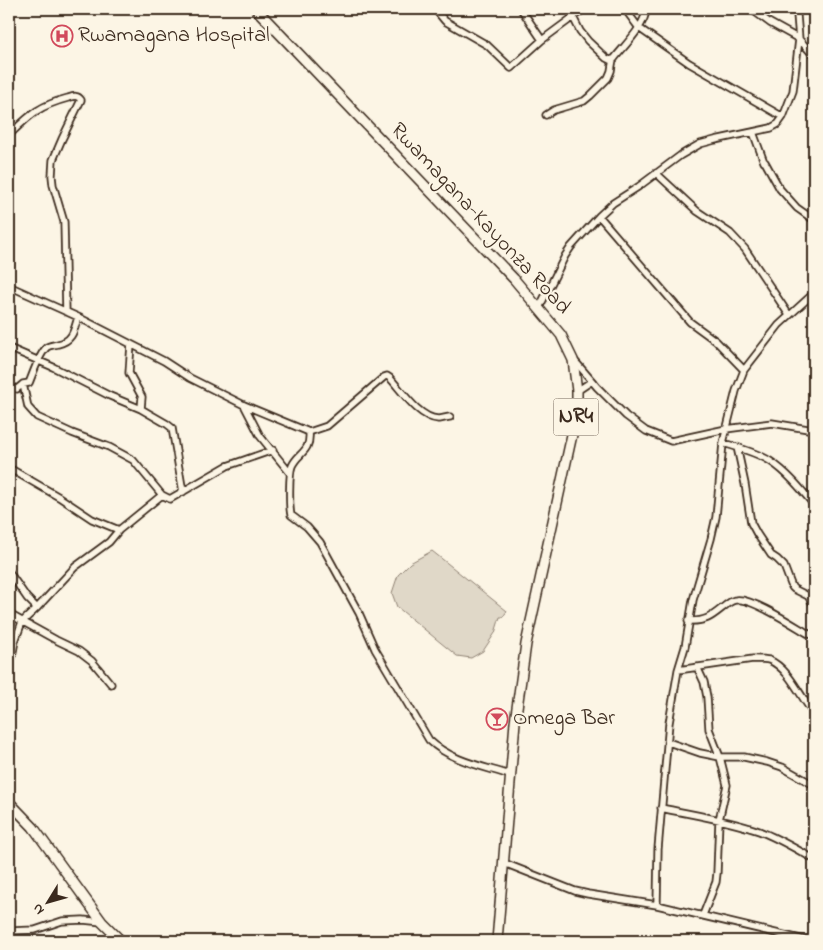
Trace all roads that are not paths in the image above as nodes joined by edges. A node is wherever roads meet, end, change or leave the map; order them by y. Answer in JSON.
{"nodes":[{"id":1,"x":256,"y":9,"type":"edge"},
{"id":2,"x":435,"y":9,"type":"edge"},
{"id":3,"x":521,"y":9,"type":"edge"},
{"id":4,"x":569,"y":9,"type":"edge"},
{"id":5,"x":584,"y":9,"type":"edge"},
{"id":6,"x":624,"y":9,"type":"edge"},
{"id":7,"x":646,"y":9,"type":"edge"},
{"id":8,"x":751,"y":9,"type":"edge"},
{"id":9,"x":795,"y":9,"type":"edge"},
{"id":10,"x":573,"y":17,"type":"junction"},
{"id":11,"x":639,"y":28,"type":"junction"},
{"id":12,"x":799,"y":39,"type":"junction"},
{"id":13,"x":542,"y":40,"type":"junction"},
{"id":14,"x":814,"y":56,"type":"edge"},
{"id":15,"x":613,"y":59,"type":"junction"},
{"id":16,"x":546,"y":115,"type":"dead end"},
{"id":17,"x":783,"y":118,"type":"junction"},
{"id":18,"x":754,"y":132,"type":"junction"},
{"id":19,"x":9,"y":135,"type":"edge"},
{"id":20,"x":656,"y":173,"type":"junction"},
{"id":21,"x":599,"y":216,"type":"junction"},
{"id":22,"x":814,"y":220,"type":"edge"},
{"id":23,"x":9,"y":286,"type":"edge"},
{"id":24,"x":814,"y":293,"type":"edge"},
{"id":25,"x":539,"y":308,"type":"junction"},
{"id":26,"x":66,"y":312,"type":"junction"},
{"id":27,"x":789,"y":315,"type":"junction"},
{"id":28,"x":78,"y":317,"type":"junction"},
{"id":29,"x":131,"y":344,"type":"junction"},
{"id":30,"x":9,"y":348,"type":"edge"},
{"id":31,"x":573,"y":360,"type":"junction"},
{"id":32,"x":38,"y":361,"type":"junction"},
{"id":33,"x":744,"y":370,"type":"junction"},
{"id":34,"x":592,"y":381,"type":"junction"},
{"id":35,"x":23,"y":384,"type":"junction"},
{"id":36,"x":9,"y":387,"type":"edge"},
{"id":37,"x":577,"y":392,"type":"junction"},
{"id":38,"x":244,"y":405,"type":"junction"},
{"id":39,"x":141,"y":409,"type":"junction"},
{"id":40,"x":450,"y":417,"type":"dead end"},
{"id":41,"x":726,"y":429,"type":"junction"},
{"id":42,"x":814,"y":430,"type":"edge"},
{"id":43,"x":309,"y":432,"type":"junction"},
{"id":44,"x":723,"y":443,"type":"junction"},
{"id":45,"x":737,"y":447,"type":"junction"},
{"id":46,"x":273,"y":450,"type":"junction"},
{"id":47,"x":9,"y":468,"type":"edge"},
{"id":48,"x":290,"y":473,"type":"junction"},
{"id":49,"x":183,"y":492,"type":"junction"},
{"id":50,"x":162,"y":495,"type":"junction"},
{"id":51,"x":814,"y":505,"type":"edge"},
{"id":52,"x":119,"y":530,"type":"junction"},
{"id":53,"x":9,"y":572,"type":"edge"},
{"id":54,"x":814,"y":605,"type":"edge"},
{"id":55,"x":37,"y":608,"type":"junction"},
{"id":56,"x":9,"y":614,"type":"edge"},
{"id":57,"x":688,"y":621,"type":"junction"},
{"id":58,"x":22,"y":622,"type":"junction"},
{"id":59,"x":814,"y":635,"type":"edge"},
{"id":60,"x":697,"y":667,"type":"junction"},
{"id":61,"x":678,"y":670,"type":"junction"},
{"id":62,"x":9,"y":673,"type":"edge"},
{"id":63,"x":111,"y":684,"type":"dead end"},
{"id":64,"x":814,"y":714,"type":"edge"},
{"id":65,"x":668,"y":742,"type":"junction"},
{"id":66,"x":720,"y":757,"type":"junction"},
{"id":67,"x":510,"y":775,"type":"junction"},
{"id":68,"x":814,"y":785,"type":"edge"},
{"id":69,"x":9,"y":802,"type":"edge"},
{"id":70,"x":662,"y":808,"type":"junction"},
{"id":71,"x":719,"y":820,"type":"junction"},
{"id":72,"x":814,"y":859,"type":"edge"},
{"id":73,"x":504,"y":863,"type":"junction"},
{"id":74,"x":657,"y":905,"type":"junction"},
{"id":75,"x":703,"y":915,"type":"junction"},
{"id":76,"x":102,"y":922,"type":"junction"},
{"id":77,"x":9,"y":931,"type":"edge"},
{"id":78,"x":121,"y":941,"type":"edge"},
{"id":79,"x":497,"y":941,"type":"edge"},
{"id":80,"x":809,"y":941,"type":"edge"}],
"edges":[{"from":1,"to":25,"type":"highway","name":"Rwamagana-Kayonza Road","number":"NR4"},
{"from":2,"to":13,"type":"street"},
{"from":3,"to":13,"type":"street"},
{"from":4,"to":10,"type":"street"},
{"from":5,"to":10,"type":"street"},
{"from":6,"to":11,"type":"street"},
{"from":7,"to":11,"type":"street"},
{"from":8,"to":12,"type":"street"},
{"from":9,"to":12,"type":"street"},
{"from":10,"to":13,"type":"street"},
{"from":10,"to":15,"type":"street"},
{"from":11,"to":15,"type":"street"},
{"from":11,"to":17,"type":"street"},
{"from":12,"to":14,"type":"street"},
{"from":12,"to":17,"type":"street"},
{"from":15,"to":16,"type":"street"},
{"from":17,"to":18,"type":"street"},
{"from":18,"to":20,"type":"street"},
{"from":18,"to":22,"type":"street"},
{"from":19,"to":26,"type":"street"},
{"from":20,"to":21,"type":"street"},
{"from":20,"to":27,"type":"street"},
{"from":21,"to":25,"type":"street"},
{"from":21,"to":33,"type":"street"},
{"from":23,"to":26,"type":"street"},
{"from":24,"to":27,"type":"street"},
{"from":25,"to":31,"type":"highway","name":"Rwamagana-Kayonza Road","number":"NR4"},
{"from":26,"to":28,"type":"street"},
{"from":27,"to":33,"type":"street"},
{"from":28,"to":29,"type":"street"},
{"from":28,"to":32,"type":"street"},
{"from":29,"to":38,"type":"street"},
{"from":29,"to":39,"type":"street"},
{"from":30,"to":32,"type":"street"},
{"from":31,"to":34,"type":"street"},
{"from":31,"to":37,"type":"highway","name":"Rwamagana-Kayonza Road","number":"NR4"},
{"from":32,"to":35,"type":"street"},
{"from":32,"to":39,"type":"street"},
{"from":33,"to":41,"type":"street"},
{"from":34,"to":37,"type":"street"},
{"from":34,"to":41,"type":"street"},
{"from":35,"to":36,"type":"street"},
{"from":35,"to":50,"type":"street"},
{"from":37,"to":67,"type":"highway","name":"Rwamagana-Kayonza Road","number":"NR4"},
{"from":38,"to":43,"type":"street"},
{"from":38,"to":46,"type":"street"},
{"from":39,"to":49,"type":"street"},
{"from":40,"to":43,"type":"street"},
{"from":41,"to":42,"type":"street"},
{"from":41,"to":44,"type":"street"},
{"from":43,"to":48,"type":"street"},
{"from":44,"to":45,"type":"street"},
{"from":44,"to":57,"type":"street"},
{"from":45,"to":51,"type":"street"},
{"from":45,"to":54,"type":"street"},
{"from":46,"to":48,"type":"street"},
{"from":46,"to":49,"type":"street"},
{"from":47,"to":52,"type":"street"},
{"from":48,"to":67,"type":"street"},
{"from":49,"to":50,"type":"street"},
{"from":50,"to":52,"type":"street"},
{"from":52,"to":55,"type":"street"},
{"from":53,"to":55,"type":"street"},
{"from":55,"to":58,"type":"street"},
{"from":56,"to":58,"type":"street"},
{"from":57,"to":59,"type":"street"},
{"from":57,"to":61,"type":"street"},
{"from":58,"to":62,"type":"street"},
{"from":58,"to":63,"type":"street"},
{"from":60,"to":61,"type":"street"},
{"from":60,"to":64,"type":"street"},
{"from":60,"to":66,"type":"street"},
{"from":61,"to":65,"type":"street"},
{"from":65,"to":66,"type":"street"},
{"from":65,"to":70,"type":"street"},
{"from":66,"to":68,"type":"street"},
{"from":66,"to":71,"type":"street"},
{"from":67,"to":73,"type":"highway","name":"Rwamagana-Kayonza Road","number":"NR4"},
{"from":69,"to":76,"type":"highway"},
{"from":70,"to":71,"type":"street"},
{"from":70,"to":74,"type":"street"},
{"from":71,"to":72,"type":"street"},
{"from":71,"to":75,"type":"street"},
{"from":73,"to":74,"type":"street"},
{"from":73,"to":79,"type":"highway","name":"Rwamagana-Kayonza Road","number":"NR4"},
{"from":74,"to":75,"type":"street"},
{"from":75,"to":80,"type":"street"},
{"from":76,"to":77,"type":"street"},
{"from":76,"to":78,"type":"highway"}]}
